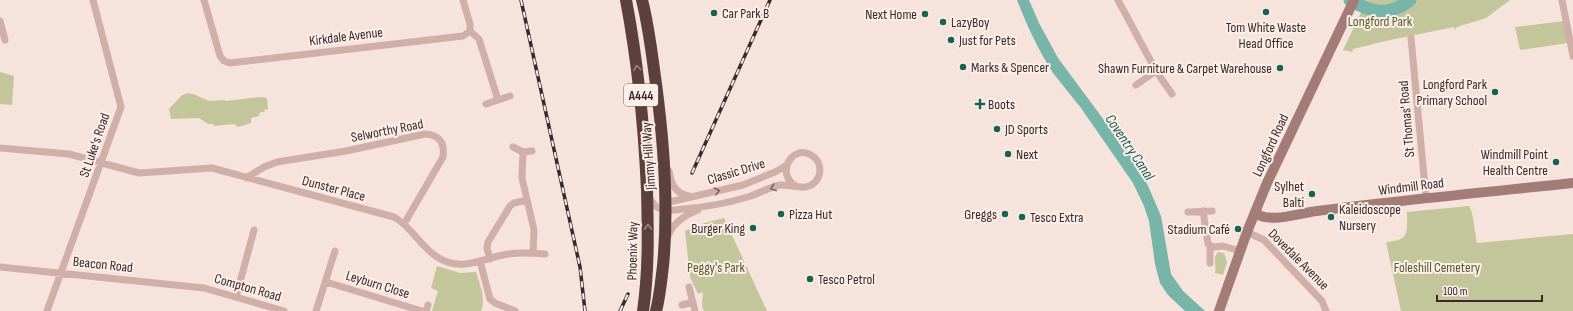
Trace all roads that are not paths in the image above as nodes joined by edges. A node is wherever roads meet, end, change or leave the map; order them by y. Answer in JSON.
{"nodes":[{"id":1,"x":93,"y":0,"type":"edge"},
{"id":2,"x":204,"y":0,"type":"edge"},
{"id":3,"x":463,"y":0,"type":"edge"},
{"id":4,"x":626,"y":0,"type":"edge"},
{"id":5,"x":642,"y":0,"type":"edge"},
{"id":6,"x":1118,"y":0,"type":"edge"},
{"id":7,"x":1562,"y":0,"type":"edge"},
{"id":8,"x":1354,"y":1,"type":"edge"},
{"id":9,"x":1570,"y":20,"type":"edge"},
{"id":10,"x":0,"y":21,"type":"edge"},
{"id":11,"x":470,"y":31,"type":"junction"},
{"id":12,"x":1411,"y":38,"type":"dead end"},
{"id":13,"x":5,"y":40,"type":"dead end"},
{"id":14,"x":1573,"y":56,"type":"edge"},
{"id":15,"x":1156,"y":71,"type":"junction"},
{"id":16,"x":1136,"y":84,"type":"dead end"},
{"id":17,"x":1172,"y":94,"type":"dead end"},
{"id":18,"x":510,"y":96,"type":"dead end"},
{"id":19,"x":498,"y":100,"type":"junction"},
{"id":20,"x":486,"y":104,"type":"dead end"},
{"id":21,"x":662,"y":137,"type":"junction"},
{"id":22,"x":0,"y":148,"type":"edge"},
{"id":23,"x":513,"y":148,"type":"dead end"},
{"id":24,"x":532,"y":151,"type":"dead end"},
{"id":25,"x":523,"y":152,"type":"junction"},
{"id":26,"x":102,"y":162,"type":"junction"},
{"id":27,"x":787,"y":165,"type":"junction"},
{"id":28,"x":246,"y":178,"type":"junction"},
{"id":29,"x":1573,"y":183,"type":"edge"},
{"id":30,"x":796,"y":186,"type":"junction"},
{"id":31,"x":646,"y":190,"type":"joint"},
{"id":32,"x":691,"y":197,"type":"junction"},
{"id":33,"x":1426,"y":198,"type":"junction"},
{"id":34,"x":527,"y":200,"type":"junction"},
{"id":35,"x":658,"y":207,"type":"junction"},
{"id":36,"x":706,"y":208,"type":"junction"},
{"id":37,"x":1212,"y":210,"type":"dead end"},
{"id":38,"x":1203,"y":211,"type":"junction"},
{"id":39,"x":1188,"y":212,"type":"dead end"},
{"id":40,"x":1255,"y":213,"type":"junction"},
{"id":41,"x":404,"y":224,"type":"junction"},
{"id":42,"x":254,"y":230,"type":"dead end"},
{"id":43,"x":1247,"y":232,"type":"junction"},
{"id":44,"x":1210,"y":246,"type":"junction"},
{"id":45,"x":664,"y":247,"type":"junction"},
{"id":46,"x":335,"y":251,"type":"dead end"},
{"id":47,"x":1240,"y":251,"type":"junction"},
{"id":48,"x":533,"y":253,"type":"junction"},
{"id":49,"x":545,"y":254,"type":"dead end"},
{"id":50,"x":490,"y":259,"type":"junction"},
{"id":51,"x":480,"y":261,"type":"junction"},
{"id":52,"x":1210,"y":263,"type":"dead end"},
{"id":53,"x":0,"y":267,"type":"edge"},
{"id":54,"x":60,"y":273,"type":"junction"},
{"id":55,"x":326,"y":282,"type":"junction"},
{"id":56,"x":689,"y":287,"type":"dead end"},
{"id":57,"x":204,"y":288,"type":"joint"},
{"id":58,"x":236,"y":297,"type":"junction"},
{"id":59,"x":693,"y":302,"type":"junction"},
{"id":60,"x":682,"y":305,"type":"dead end"},
{"id":61,"x":1220,"y":309,"type":"edge"},
{"id":62,"x":47,"y":311,"type":"edge"},
{"id":63,"x":284,"y":311,"type":"edge"},
{"id":64,"x":316,"y":311,"type":"edge"},
{"id":65,"x":422,"y":311,"type":"edge"},
{"id":66,"x":514,"y":311,"type":"edge"},
{"id":67,"x":644,"y":311,"type":"edge"},
{"id":68,"x":656,"y":311,"type":"edge"},
{"id":69,"x":695,"y":311,"type":"edge"},
{"id":70,"x":1326,"y":311,"type":"edge"}],
"edges":[{"from":1,"to":26,"type":"street","name":"St Luke's Road"},
{"from":2,"to":11,"type":"street","name":"Kirkdale Avenue"},
{"from":3,"to":11,"type":"street"},
{"from":31,"to":4,"type":"highway","name":"Jimmy Hill Way","number":"A444","one_way":true},
{"from":5,"to":21,"type":"highway","name":"Jimmy Hill Way","number":"A444"},
{"from":6,"to":15,"type":"street"},
{"from":7,"to":9,"type":"street"},
{"from":8,"to":40,"type":"main road","name":"Longford Road"},
{"from":9,"to":14,"type":"street"},
{"from":10,"to":13,"type":"street"},
{"from":11,"to":19,"type":"street"},
{"from":12,"to":33,"type":"street","name":"St Thomas' Road"},
{"from":15,"to":16,"type":"street"},
{"from":15,"to":17,"type":"street"},
{"from":18,"to":19,"type":"street"},
{"from":19,"to":20,"type":"street"},
{"from":21,"to":32,"type":"street"},
{"from":21,"to":35,"type":"highway","name":"Jimmy Hill Way","number":"A444"},
{"from":22,"to":26,"type":"street","name":"Dunster Place"},
{"from":23,"to":25,"type":"street"},
{"from":24,"to":25,"type":"street"},
{"from":25,"to":34,"type":"street"},
{"from":26,"to":28,"type":"street","name":"Dunster Place"},
{"from":26,"to":54,"type":"street","name":"St Luke's Road"},
{"from":27,"to":30,"type":"street"},
{"from":27,"to":30,"type":"street"},
{"from":32,"to":27,"type":"street","name":"Classic Drive","one_way":true},
{"from":28,"to":41,"type":"street","name":"Dunster Place"},
{"from":28,"to":41,"type":"street","name":"Selworthy Road"},
{"from":29,"to":33,"type":"main road","name":"Windmill Road"},
{"from":30,"to":36,"type":"street","one_way":true},
{"from":31,"to":35,"type":"highway","name":"Phoenix Way","number":"A444"},
{"from":32,"to":35,"type":"street","name":"Classic Drive"},
{"from":33,"to":40,"type":"main road","name":"Windmill Road"},
{"from":34,"to":48,"type":"street"},
{"from":34,"to":50,"type":"street"},
{"from":35,"to":36,"type":"street"},
{"from":35,"to":45,"type":"highway","name":"Jimmy Hill Way","number":"A444"},
{"from":67,"to":35,"type":"highway","name":"Phoenix Way","number":"A444","one_way":true},
{"from":36,"to":45,"type":"street"},
{"from":37,"to":38,"type":"street"},
{"from":38,"to":39,"type":"street"},
{"from":38,"to":44,"type":"street"},
{"from":40,"to":43,"type":"main road","name":"Longford Road"},
{"from":41,"to":51,"type":"street","name":"Dunster Place"},
{"from":42,"to":58,"type":"street"},
{"from":43,"to":47,"type":"main road","name":"Longford Road"},
{"from":43,"to":70,"type":"street","name":"Dovedale Avenue"},
{"from":44,"to":47,"type":"street"},
{"from":44,"to":52,"type":"street"},
{"from":45,"to":68,"type":"highway","name":"Jimmy Hill Way","number":"A444"},
{"from":46,"to":55,"type":"street","name":"Leyburn Close"},
{"from":47,"to":61,"type":"main road","name":"Longford Road"},
{"from":48,"to":49,"type":"street","name":"Dunster Place"},
{"from":48,"to":50,"type":"street","name":"Dunster Place"},
{"from":50,"to":51,"type":"street","name":"Dunster Place"},
{"from":51,"to":66,"type":"street"},
{"from":53,"to":54,"type":"street","name":"Beacon Road"},
{"from":54,"to":57,"type":"street","name":"Beacon Road"},
{"from":54,"to":62,"type":"street","name":"St Luke's Road"},
{"from":55,"to":64,"type":"street","name":"Leyburn Close"},
{"from":55,"to":65,"type":"street","name":"Leyburn Close"},
{"from":56,"to":59,"type":"street"},
{"from":57,"to":58,"type":"street","name":"Compton Road"},
{"from":58,"to":63,"type":"street","name":"Compton Road"},
{"from":59,"to":60,"type":"street"},
{"from":59,"to":69,"type":"street"}]}
